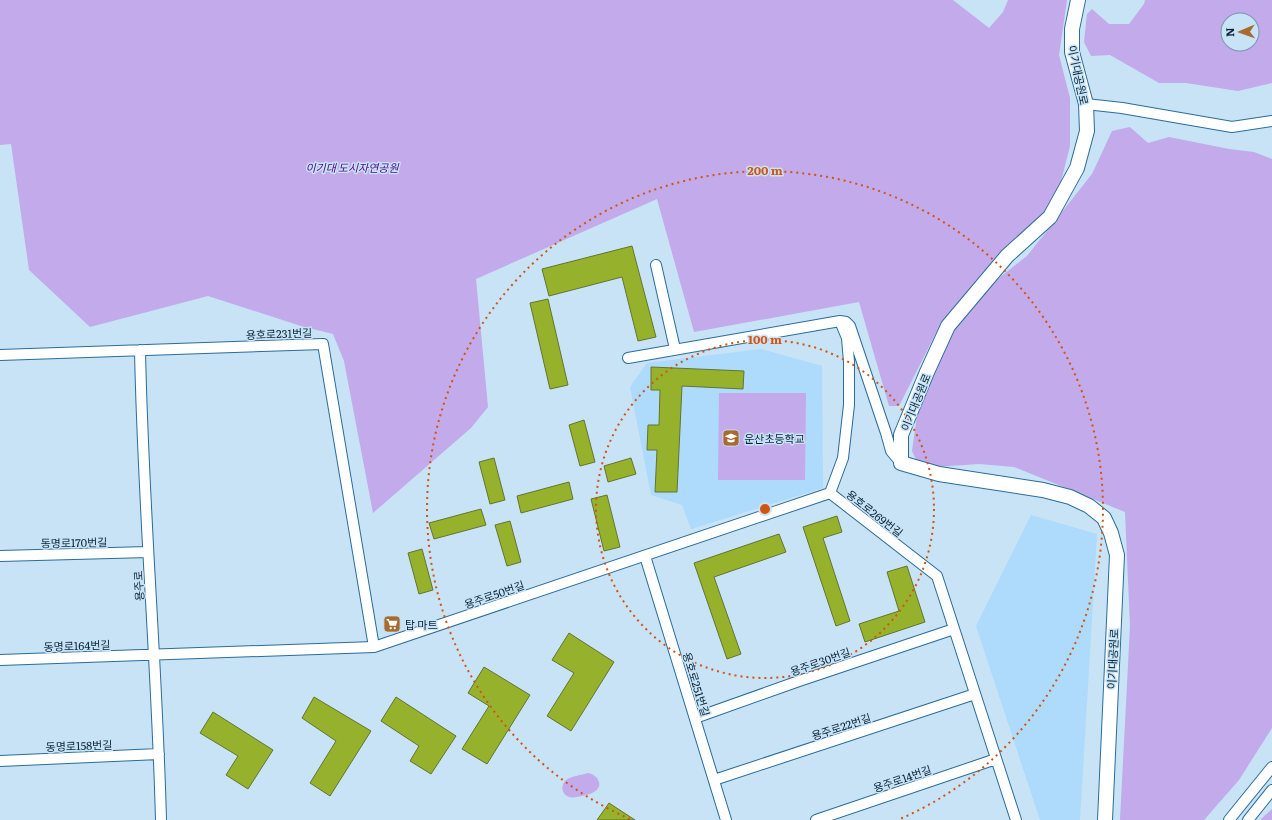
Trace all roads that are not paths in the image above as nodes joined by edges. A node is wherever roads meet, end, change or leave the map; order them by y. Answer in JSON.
{"nodes":[{"id":1,"x":1078,"y":0,"type":"edge"},
{"id":2,"x":1086,"y":104,"type":"junction"},
{"id":3,"x":1272,"y":121,"type":"edge"},
{"id":4,"x":656,"y":266,"type":"dead end"},
{"id":5,"x":840,"y":320,"type":"junction"},
{"id":6,"x":675,"y":349,"type":"junction"},
{"id":7,"x":140,"y":350,"type":"junction"},
{"id":8,"x":0,"y":355,"type":"edge"},
{"id":9,"x":628,"y":358,"type":"dead end"},
{"id":10,"x":901,"y":463,"type":"junction"},
{"id":11,"x":830,"y":493,"type":"junction"},
{"id":12,"x":148,"y":552,"type":"junction"},
{"id":13,"x":0,"y":556,"type":"edge"},
{"id":14,"x":645,"y":556,"type":"junction"},
{"id":15,"x":954,"y":629,"type":"junction"},
{"id":16,"x":374,"y":647,"type":"junction"},
{"id":17,"x":155,"y":655,"type":"junction"},
{"id":18,"x":0,"y":660,"type":"edge"},
{"id":19,"x":975,"y":694,"type":"junction"},
{"id":20,"x":695,"y":718,"type":"junction"},
{"id":21,"x":159,"y":754,"type":"junction"},
{"id":22,"x":996,"y":759,"type":"junction"},
{"id":23,"x":0,"y":761,"type":"edge"},
{"id":24,"x":1272,"y":767,"type":"edge"},
{"id":25,"x":714,"y":780,"type":"junction"},
{"id":26,"x":1269,"y":794,"type":"edge"},
{"id":27,"x":1244,"y":799,"type":"junction"},
{"id":28,"x":1258,"y":806,"type":"junction"},
{"id":29,"x":161,"y":820,"type":"edge"},
{"id":30,"x":726,"y":820,"type":"edge"},
{"id":31,"x":816,"y":820,"type":"edge"},
{"id":32,"x":1016,"y":820,"type":"edge"},
{"id":33,"x":1105,"y":820,"type":"edge"},
{"id":34,"x":1223,"y":820,"type":"edge"},
{"id":35,"x":1229,"y":820,"type":"edge"},
{"id":36,"x":1248,"y":820,"type":"edge"},
{"id":37,"x":1253,"y":820,"type":"edge"}],
"edges":[{"from":1,"to":2,"type":"street","name":"이기대공원로"},
{"from":2,"to":3,"type":"street"},
{"from":2,"to":10,"type":"street","name":"이기대공원로"},
{"from":4,"to":6,"type":"street"},
{"from":5,"to":6,"type":"street"},
{"from":5,"to":10,"type":"street"},
{"from":5,"to":11,"type":"street","name":"용호로269번길"},
{"from":6,"to":9,"type":"street"},
{"from":7,"to":8,"type":"street","name":"용호로231번길"},
{"from":7,"to":12,"type":"street","name":"용주로"},
{"from":7,"to":16,"type":"street","name":"용호로231번길"},
{"from":10,"to":33,"type":"street","name":"이기대공원로"},
{"from":11,"to":14,"type":"street","name":"용주로50번길"},
{"from":11,"to":15,"type":"street","name":"용호로269번길"},
{"from":12,"to":13,"type":"street","name":"동명로170번길"},
{"from":12,"to":17,"type":"street","name":"용주로"},
{"from":14,"to":16,"type":"street","name":"용주로50번길"},
{"from":14,"to":20,"type":"street","name":"용호로251번길"},
{"from":15,"to":19,"type":"street","name":"용호로269번길"},
{"from":15,"to":20,"type":"street","name":"용주로30번길"},
{"from":16,"to":17,"type":"street","name":"용주로50번길"},
{"from":17,"to":18,"type":"street","name":"동명로164번길"},
{"from":17,"to":21,"type":"street","name":"용주로"},
{"from":19,"to":22,"type":"street","name":"용호로269번길"},
{"from":19,"to":25,"type":"street","name":"용주로22번길"},
{"from":20,"to":25,"type":"street","name":"용호로251번길"},
{"from":21,"to":23,"type":"street","name":"동명로158번길"},
{"from":21,"to":29,"type":"street","name":"용주로"},
{"from":22,"to":31,"type":"street","name":"용주로14번길"},
{"from":22,"to":32,"type":"street","name":"용호로269번길"},
{"from":24,"to":27,"type":"street"},
{"from":25,"to":30,"type":"street","name":"용호로251번길"},
{"from":26,"to":28,"type":"street"},
{"from":27,"to":34,"type":"street"},
{"from":27,"to":35,"type":"street"},
{"from":28,"to":36,"type":"street"},
{"from":28,"to":37,"type":"street"}]}
